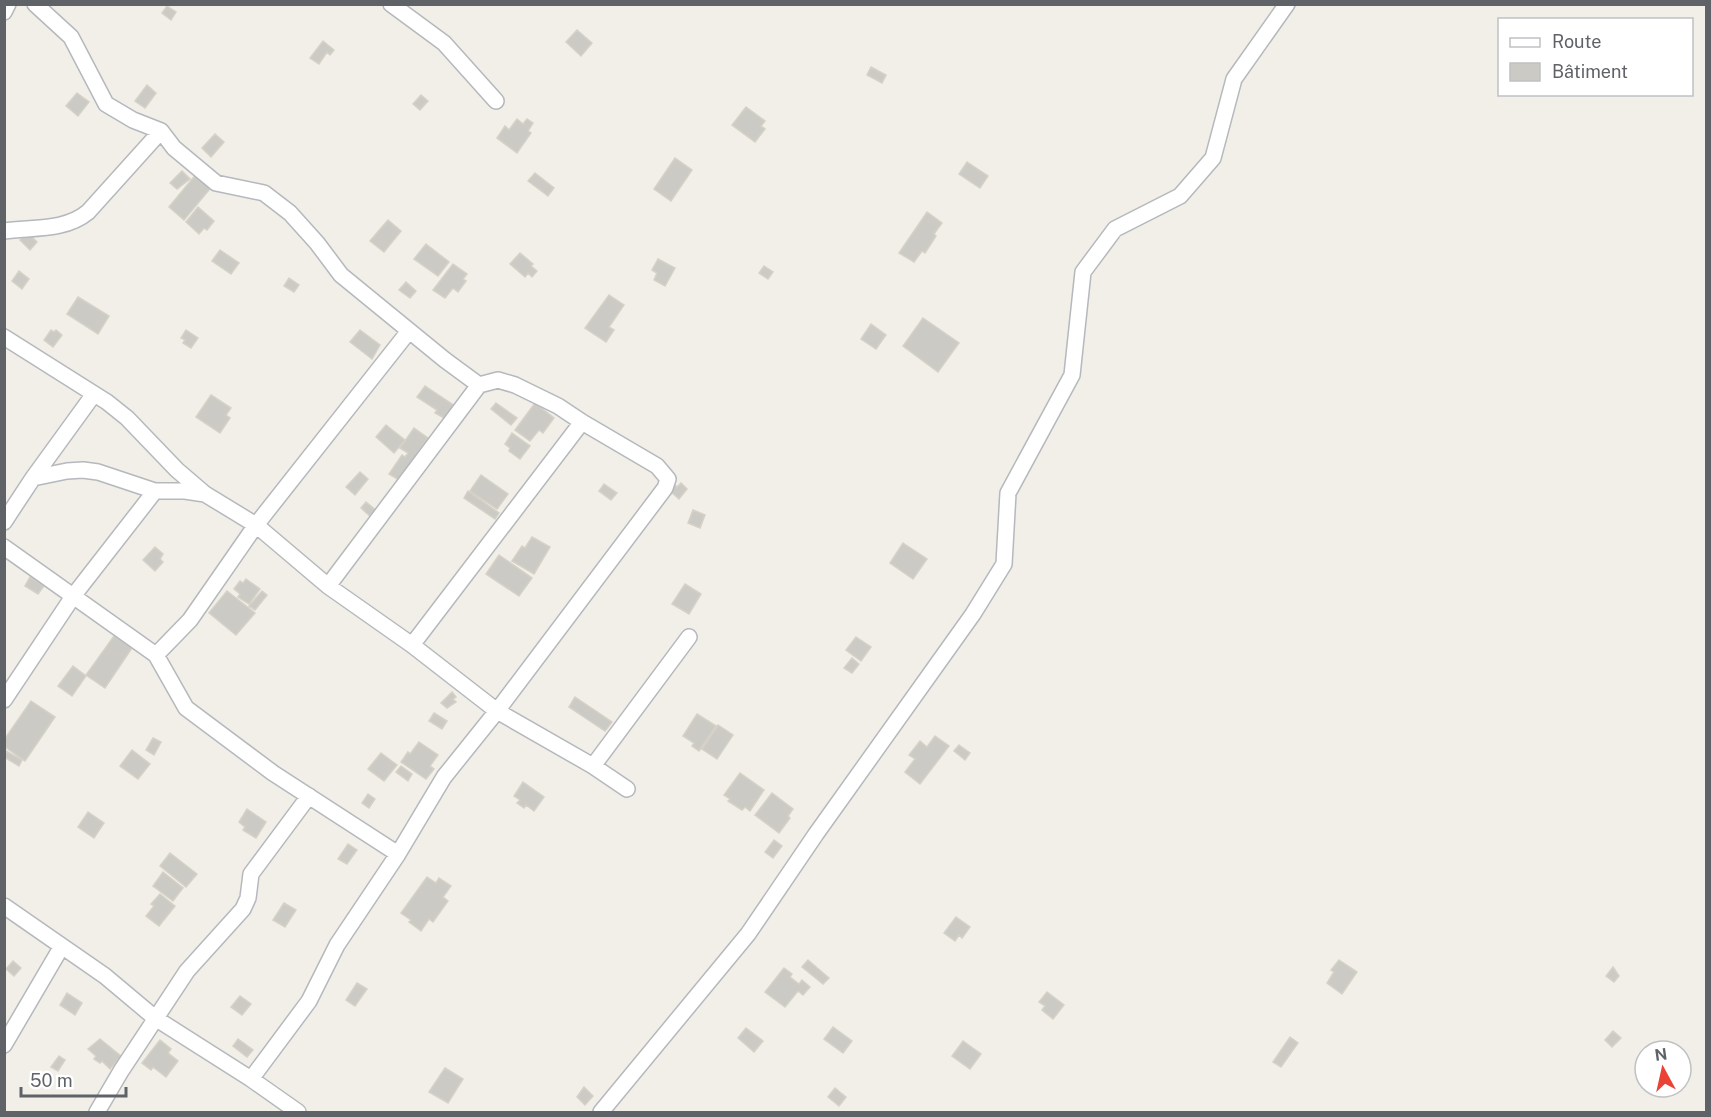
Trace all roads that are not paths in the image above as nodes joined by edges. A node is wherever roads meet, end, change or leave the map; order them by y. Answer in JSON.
{"nodes":[{"id":1,"x":8,"y":4,"type":"edge"},
{"id":2,"x":35,"y":4,"type":"edge"},
{"id":3,"x":391,"y":4,"type":"edge"},
{"id":4,"x":1287,"y":4,"type":"edge"},
{"id":5,"x":4,"y":12,"type":"edge"},
{"id":6,"x":496,"y":101,"type":"dead end"},
{"id":7,"x":161,"y":131,"type":"junction"},
{"id":8,"x":4,"y":231,"type":"edge"},
{"id":9,"x":409,"y":331,"type":"junction"},
{"id":10,"x":4,"y":337,"type":"edge"},
{"id":11,"x":479,"y":385,"type":"junction"},
{"id":12,"x":94,"y":394,"type":"junction"},
{"id":13,"x":582,"y":422,"type":"junction"},
{"id":14,"x":33,"y":478,"type":"junction"},
{"id":15,"x":155,"y":491,"type":"junction"},
{"id":16,"x":205,"y":494,"type":"junction"},
{"id":17,"x":4,"y":522,"type":"edge"},
{"id":18,"x":256,"y":525,"type":"junction"},
{"id":19,"x":4,"y":547,"type":"edge"},
{"id":20,"x":328,"y":586,"type":"junction"},
{"id":21,"x":74,"y":595,"type":"junction"},
{"id":22,"x":689,"y":637,"type":"dead end"},
{"id":23,"x":412,"y":645,"type":"junction"},
{"id":24,"x":156,"y":655,"type":"junction"},
{"id":25,"x":4,"y":700,"type":"edge"},
{"id":26,"x":497,"y":711,"type":"junction"},
{"id":27,"x":593,"y":766,"type":"junction"},
{"id":28,"x":627,"y":789,"type":"dead end"},
{"id":29,"x":309,"y":796,"type":"junction"},
{"id":30,"x":398,"y":854,"type":"junction"},
{"id":31,"x":4,"y":906,"type":"edge"},
{"id":32,"x":62,"y":946,"type":"junction"},
{"id":33,"x":155,"y":1018,"type":"junction"},
{"id":34,"x":4,"y":1045,"type":"edge"},
{"id":35,"x":251,"y":1079,"type":"junction"},
{"id":36,"x":97,"y":1113,"type":"edge"},
{"id":37,"x":298,"y":1113,"type":"edge"},
{"id":38,"x":600,"y":1113,"type":"edge"}],
"edges":[{"from":1,"to":5,"type":"street"},
{"from":2,"to":7,"type":"street"},
{"from":3,"to":6,"type":"street"},
{"from":4,"to":38,"type":"street"},
{"from":7,"to":8,"type":"street"},
{"from":7,"to":9,"type":"street"},
{"from":9,"to":11,"type":"street"},
{"from":9,"to":18,"type":"street"},
{"from":10,"to":12,"type":"street"},
{"from":11,"to":13,"type":"street"},
{"from":11,"to":20,"type":"street"},
{"from":12,"to":14,"type":"street"},
{"from":12,"to":16,"type":"street"},
{"from":13,"to":23,"type":"street"},
{"from":13,"to":26,"type":"street"},
{"from":14,"to":15,"type":"street"},
{"from":14,"to":17,"type":"street"},
{"from":15,"to":16,"type":"street"},
{"from":15,"to":21,"type":"street"},
{"from":16,"to":18,"type":"street"},
{"from":18,"to":20,"type":"street"},
{"from":18,"to":24,"type":"street"},
{"from":19,"to":21,"type":"street"},
{"from":20,"to":23,"type":"street"},
{"from":21,"to":24,"type":"street"},
{"from":21,"to":25,"type":"street"},
{"from":22,"to":27,"type":"street"},
{"from":23,"to":26,"type":"street"},
{"from":24,"to":29,"type":"street"},
{"from":26,"to":27,"type":"street"},
{"from":26,"to":30,"type":"street"},
{"from":27,"to":28,"type":"street"},
{"from":29,"to":30,"type":"street"},
{"from":29,"to":33,"type":"street"},
{"from":30,"to":35,"type":"street"},
{"from":31,"to":32,"type":"street"},
{"from":32,"to":33,"type":"street"},
{"from":32,"to":34,"type":"street"},
{"from":33,"to":35,"type":"street"},
{"from":33,"to":36,"type":"street"},
{"from":35,"to":37,"type":"street"}]}
